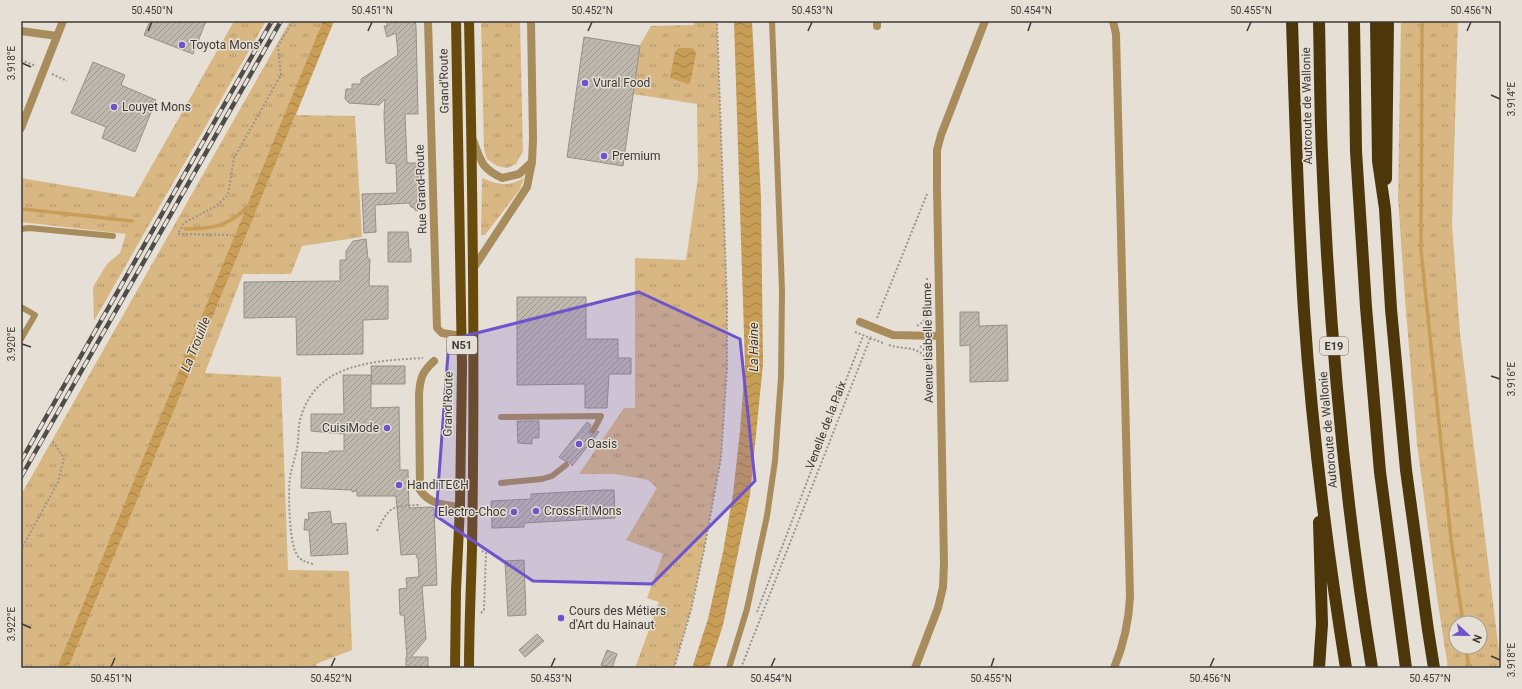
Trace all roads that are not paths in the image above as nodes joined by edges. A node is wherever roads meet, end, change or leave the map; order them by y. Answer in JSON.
{"nodes":[{"id":1,"x":63,"y":21,"type":"edge"},
{"id":2,"x":428,"y":21,"type":"edge"},
{"id":3,"x":456,"y":21,"type":"edge"},
{"id":4,"x":469,"y":21,"type":"edge"},
{"id":5,"x":531,"y":21,"type":"edge"},
{"id":6,"x":772,"y":21,"type":"edge"},
{"id":7,"x":985,"y":21,"type":"edge"},
{"id":8,"x":1113,"y":21,"type":"edge"},
{"id":9,"x":1292,"y":21,"type":"edge"},
{"id":10,"x":1319,"y":21,"type":"edge"},
{"id":11,"x":1354,"y":21,"type":"edge"},
{"id":12,"x":1376,"y":21,"type":"edge"},
{"id":13,"x":1388,"y":21,"type":"edge"},
{"id":14,"x":21,"y":31,"type":"edge"},
{"id":15,"x":57,"y":36,"type":"junction"},
{"id":16,"x":21,"y":128,"type":"edge"},
{"id":17,"x":472,"y":138,"type":"junction"},
{"id":18,"x":532,"y":162,"type":"junction"},
{"id":19,"x":1385,"y":208,"type":"junction"},
{"id":20,"x":21,"y":229,"type":"edge"},
{"id":21,"x":113,"y":236,"type":"dead end"},
{"id":22,"x":473,"y":269,"type":"junction"},
{"id":23,"x":21,"y":307,"type":"edge"},
{"id":24,"x":860,"y":322,"type":"dead end"},
{"id":25,"x":462,"y":336,"type":"junction"},
{"id":26,"x":939,"y":336,"type":"junction"},
{"id":27,"x":21,"y":339,"type":"edge"},
{"id":28,"x":430,"y":359,"type":"road end"},
{"id":29,"x":501,"y":417,"type":"dead end"},
{"id":30,"x":593,"y":431,"type":"dead end"},
{"id":31,"x":566,"y":465,"type":"dead end"},
{"id":32,"x":1319,"y":474,"type":"junction"},
{"id":33,"x":501,"y":483,"type":"dead end"},
{"id":34,"x":460,"y":507,"type":"junction"},
{"id":35,"x":455,"y":668,"type":"edge"},
{"id":36,"x":469,"y":668,"type":"edge"},
{"id":37,"x":729,"y":668,"type":"edge"},
{"id":38,"x":916,"y":668,"type":"edge"},
{"id":39,"x":1114,"y":668,"type":"edge"},
{"id":40,"x":1319,"y":668,"type":"edge"},
{"id":41,"x":1346,"y":668,"type":"edge"},
{"id":42,"x":1372,"y":668,"type":"edge"},
{"id":43,"x":1406,"y":668,"type":"edge"},
{"id":44,"x":1434,"y":668,"type":"edge"}],
"edges":[{"from":1,"to":15,"type":"street"},
{"from":2,"to":25,"type":"street","name":"Rue Grand-Route"},
{"from":3,"to":25,"type":"main road","name":"Grand'Route","number":"N51"},
{"from":4,"to":17,"type":"main road","name":"Grand'Route","number":"N51"},
{"from":5,"to":18,"type":"street"},
{"from":6,"to":37,"type":"lane"},
{"from":7,"to":26,"type":"street","name":"Avenue Isabelle Blume"},
{"from":8,"to":39,"type":"street"},
{"from":9,"to":32,"type":"highway"},
{"from":10,"to":42,"type":"highway","name":"Autoroute de Wallonie","number":"E19"},
{"from":11,"to":43,"type":"highway"},
{"from":12,"to":19,"type":"highway"},
{"from":13,"to":19,"type":"highway"},
{"from":14,"to":15,"type":"street"},
{"from":15,"to":16,"type":"street"},
{"from":17,"to":18,"type":"street"},
{"from":17,"to":22,"type":"main road","name":"Grand'Route","number":"N51"},
{"from":18,"to":22,"type":"street"},
{"from":19,"to":44,"type":"highway"},
{"from":20,"to":21,"type":"lane"},
{"from":22,"to":36,"type":"main road","name":"Grand'Route","number":"N51"},
{"from":23,"to":27,"type":"lane"},
{"from":24,"to":26,"type":"street"},
{"from":25,"to":34,"type":"main road","name":"Grand'Route","number":"N51"},
{"from":26,"to":38,"type":"street","name":"Avenue Isabelle Blume"},
{"from":28,"to":34,"type":"street"},
{"from":29,"to":30,"type":"lane"},
{"from":31,"to":33,"type":"lane"},
{"from":32,"to":40,"type":"highway"},
{"from":32,"to":41,"type":"highway"},
{"from":34,"to":35,"type":"main road","name":"Grand'Route","number":"N51"}]}
